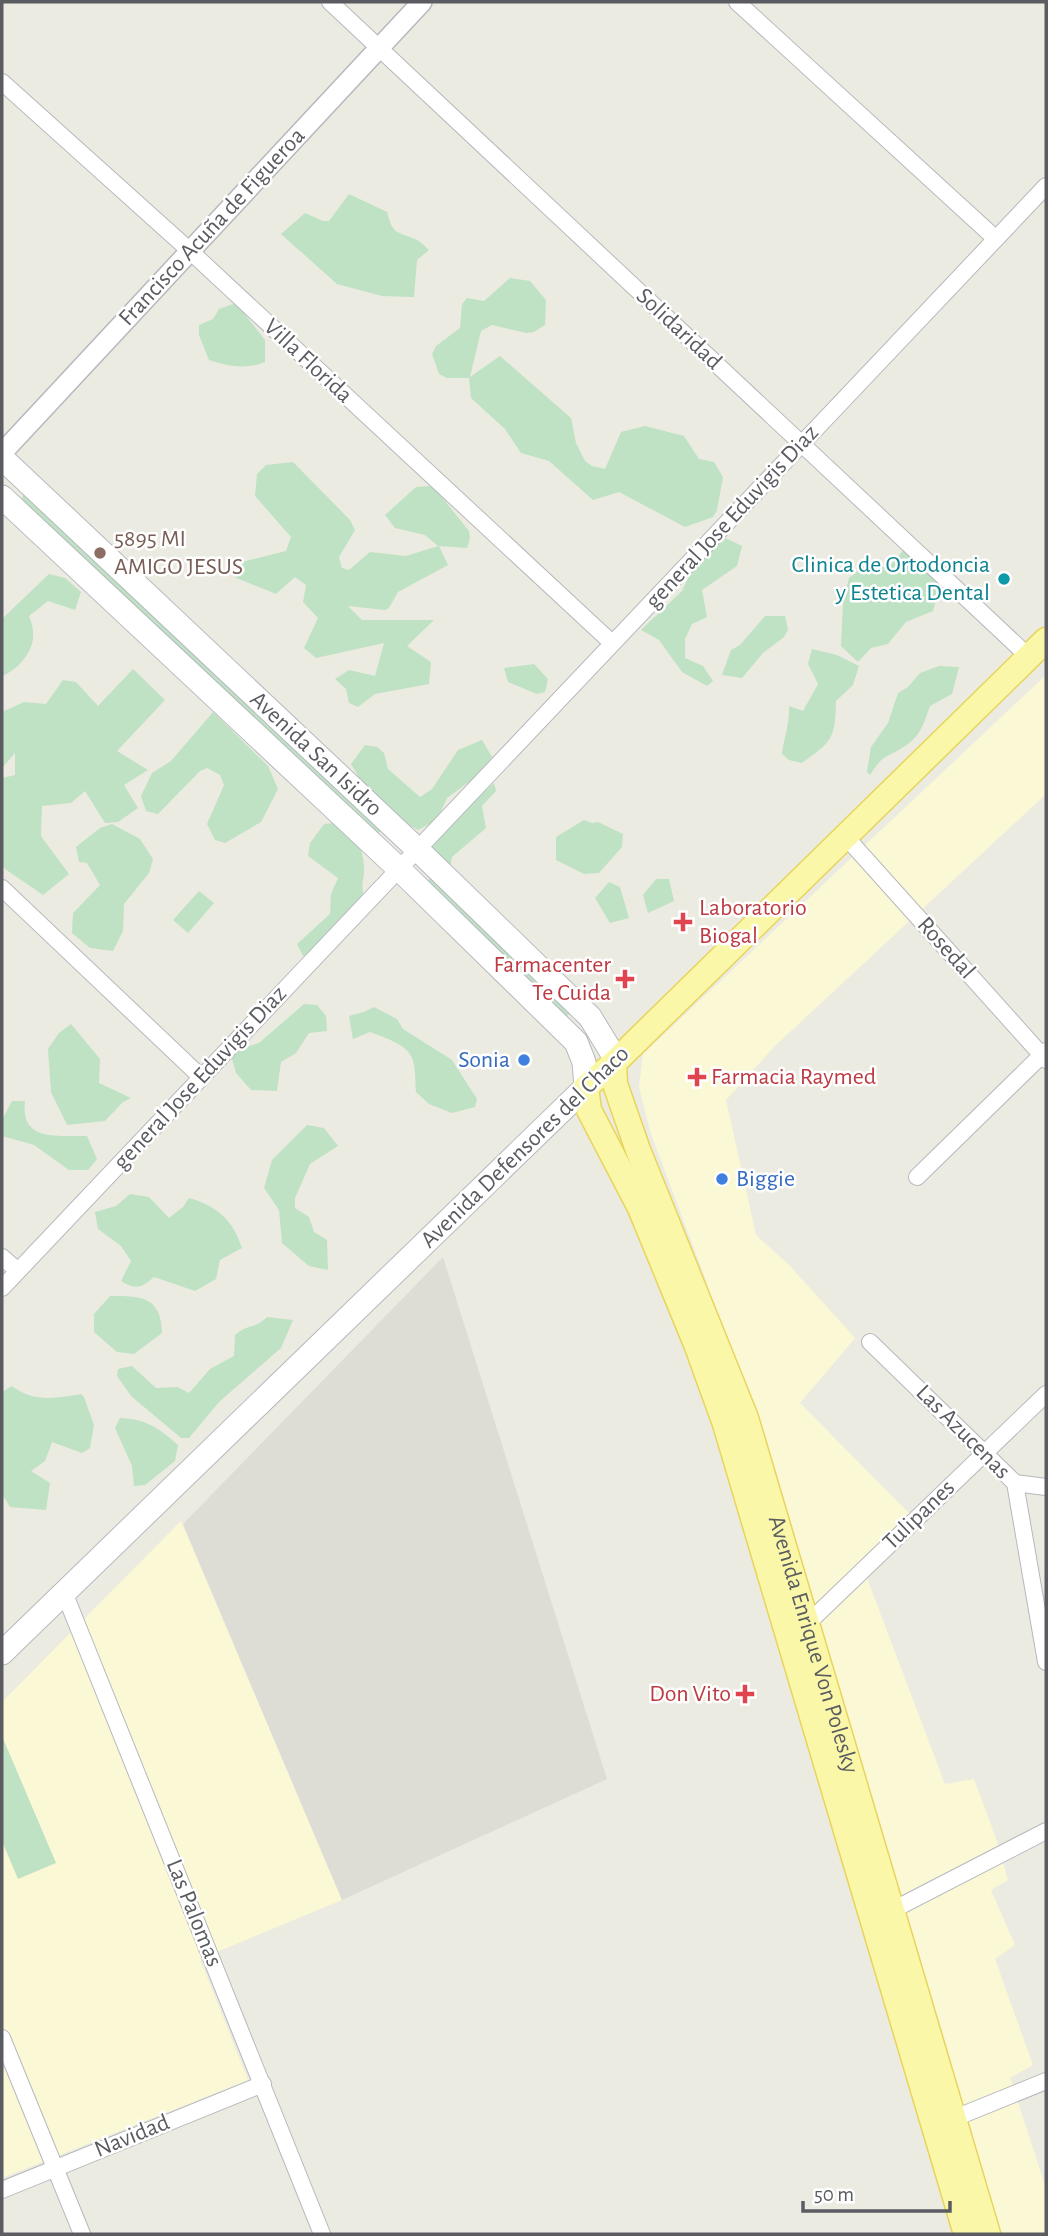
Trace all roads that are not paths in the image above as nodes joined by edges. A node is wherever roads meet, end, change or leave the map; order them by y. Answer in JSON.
{"nodes":[{"id":1,"x":330,"y":2,"type":"edge"},
{"id":2,"x":422,"y":2,"type":"edge"},
{"id":3,"x":737,"y":2,"type":"edge"},
{"id":4,"x":379,"y":48,"type":"junction"},
{"id":5,"x":2,"y":82,"type":"edge"},
{"id":6,"x":1046,"y":186,"type":"edge"},
{"id":7,"x":996,"y":239,"type":"junction"},
{"id":8,"x":190,"y":251,"type":"junction"},
{"id":9,"x":801,"y":444,"type":"junction"},
{"id":10,"x":2,"y":456,"type":"edge"},
{"id":11,"x":2,"y":496,"type":"edge"},
{"id":12,"x":612,"y":643,"type":"junction"},
{"id":13,"x":1037,"y":648,"type":"edge"},
{"id":14,"x":845,"y":836,"type":"junction"},
{"id":15,"x":417,"y":849,"type":"junction"},
{"id":16,"x":398,"y":868,"type":"junction"},
{"id":17,"x":2,"y":888,"type":"edge"},
{"id":18,"x":1045,"y":1055,"type":"edge"},
{"id":19,"x":614,"y":1063,"type":"junction"},
{"id":20,"x":201,"y":1077,"type":"junction"},
{"id":21,"x":586,"y":1087,"type":"junction"},
{"id":22,"x":917,"y":1177,"type":"dead end"},
{"id":23,"x":2,"y":1256,"type":"edge"},
{"id":24,"x":18,"y":1271,"type":"junction"},
{"id":25,"x":2,"y":1288,"type":"edge"},
{"id":26,"x":870,"y":1342,"type":"dead end"},
{"id":27,"x":1046,"y":1394,"type":"edge"},
{"id":28,"x":985,"y":1452,"type":"junction"},
{"id":29,"x":1015,"y":1483,"type":"junction"},
{"id":30,"x":1046,"y":1487,"type":"edge"},
{"id":31,"x":64,"y":1592,"type":"junction"},
{"id":32,"x":798,"y":1627,"type":"junction"},
{"id":33,"x":2,"y":1653,"type":"edge"},
{"id":34,"x":1046,"y":1662,"type":"edge"},
{"id":35,"x":1046,"y":1831,"type":"edge"},
{"id":36,"x":883,"y":1915,"type":"junction"},
{"id":37,"x":2,"y":2038,"type":"edge"},
{"id":38,"x":1046,"y":2081,"type":"edge"},
{"id":39,"x":263,"y":2084,"type":"junction"},
{"id":40,"x":944,"y":2122,"type":"junction"},
{"id":41,"x":54,"y":2168,"type":"junction"},
{"id":42,"x":2,"y":2190,"type":"edge"},
{"id":43,"x":82,"y":2234,"type":"edge"},
{"id":44,"x":322,"y":2234,"type":"edge"},
{"id":45,"x":966,"y":2234,"type":"edge"},
{"id":46,"x":988,"y":2234,"type":"edge"}],
"edges":[{"from":1,"to":4,"type":"street","name":"Solidaridad"},
{"from":2,"to":4,"type":"street","name":"Francisco Acuña de Figueroa"},
{"from":3,"to":7,"type":"street"},
{"from":4,"to":8,"type":"street","name":"Francisco Acuña de Figueroa"},
{"from":4,"to":9,"type":"street","name":"Solidaridad"},
{"from":5,"to":8,"type":"street","name":"Villa Florida"},
{"from":6,"to":7,"type":"street","name":"general Jose Eduvigis Diaz"},
{"from":7,"to":9,"type":"street","name":"general Jose Eduvigis Diaz"},
{"from":8,"to":10,"type":"street","name":"Francisco Acuña de Figueroa"},
{"from":8,"to":12,"type":"street","name":"Villa Florida"},
{"from":9,"to":12,"type":"street","name":"general Jose Eduvigis Diaz"},
{"from":9,"to":13,"type":"street","name":"Solidaridad"},
{"from":10,"to":15,"type":"main road","name":"Avenida San Isidro"},
{"from":11,"to":16,"type":"main road","name":"Avenida San Isidro"},
{"from":12,"to":15,"type":"street","name":"general Jose Eduvigis Diaz"},
{"from":13,"to":14,"type":"main road","name":"Avenida Defensores del Chaco"},
{"from":14,"to":18,"type":"street","name":"Rosedal"},
{"from":14,"to":19,"type":"main road","name":"Avenida Defensores del Chaco"},
{"from":15,"to":16,"type":"street","name":"general Jose Eduvigis Diaz"},
{"from":15,"to":19,"type":"main road","name":"Avenida San Isidro"},
{"from":16,"to":20,"type":"street","name":"general Jose Eduvigis Diaz"},
{"from":16,"to":21,"type":"main road","name":"Avenida San Isidro"},
{"from":17,"to":20,"type":"street"},
{"from":18,"to":22,"type":"street"},
{"from":19,"to":21,"type":"main road","name":"Avenida Defensores del Chaco"},
{"from":19,"to":32,"type":"main road","name":"Avenida Enrique Von Polesky"},
{"from":20,"to":24,"type":"street","name":"general Jose Eduvigis Diaz"},
{"from":21,"to":31,"type":"main road","name":"Avenida Defensores del Chaco"},
{"from":21,"to":32,"type":"main road","name":"Avenida Enrique Von Polesky"},
{"from":23,"to":24,"type":"street"},
{"from":24,"to":25,"type":"street","name":"general Jose Eduvigis Diaz"},
{"from":26,"to":28,"type":"street","name":"Las Azucenas"},
{"from":27,"to":28,"type":"street","name":"Tulipanes"},
{"from":28,"to":29,"type":"street","name":"Las Azucenas"},
{"from":28,"to":32,"type":"street","name":"Tulipanes"},
{"from":29,"to":30,"type":"street"},
{"from":29,"to":34,"type":"street","name":"Las Azucenas"},
{"from":31,"to":33,"type":"main road","name":"Avenida Defensores del Chaco"},
{"from":31,"to":39,"type":"street","name":"Las Palomas"},
{"from":32,"to":36,"type":"main road","name":"Avenida Enrique Von Polesky"},
{"from":35,"to":36,"type":"street"},
{"from":36,"to":40,"type":"main road","name":"Avenida Enrique Von Polesky"},
{"from":37,"to":41,"type":"street"},
{"from":38,"to":40,"type":"street"},
{"from":39,"to":41,"type":"street","name":"Navidad"},
{"from":39,"to":44,"type":"street","name":"Las Palomas"},
{"from":40,"to":45,"type":"main road","name":"Avenida Enrique Von Polesky"},
{"from":40,"to":46,"type":"main road","name":"Avenida Enrique Von Polesky"},
{"from":41,"to":42,"type":"street","name":"Navidad"},
{"from":41,"to":43,"type":"street"}]}
